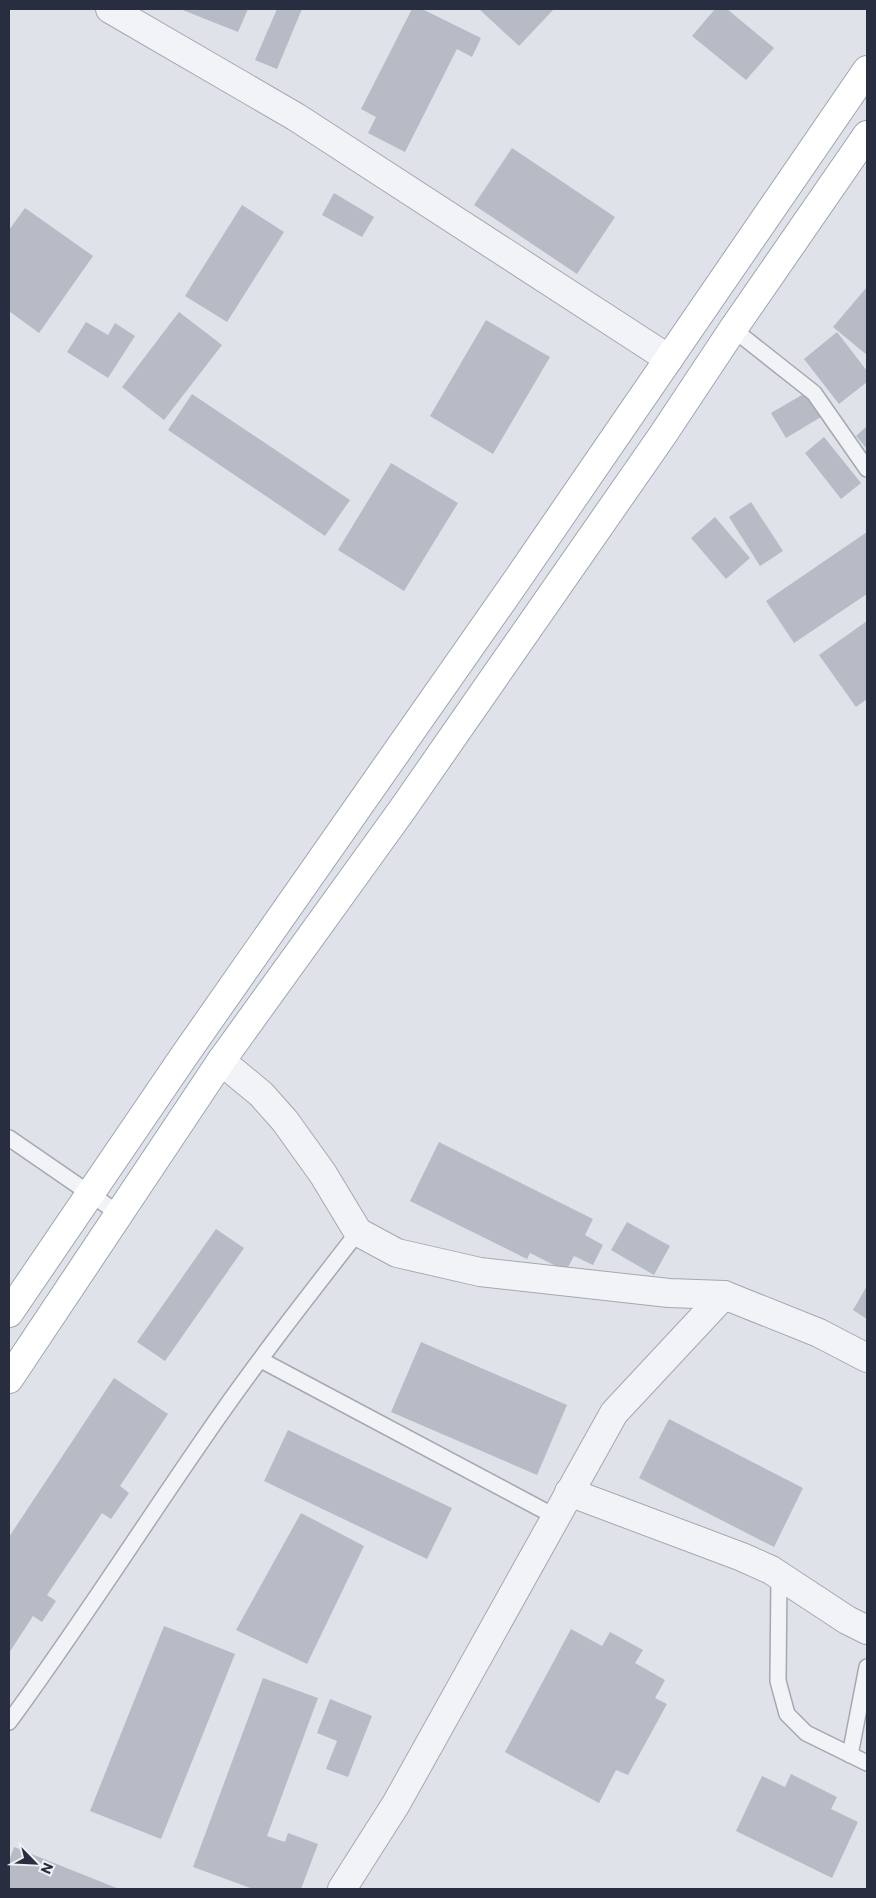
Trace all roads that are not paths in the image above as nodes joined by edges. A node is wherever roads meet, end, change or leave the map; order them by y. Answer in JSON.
{"nodes":[{"id":1,"x":110,"y":9,"type":"edge"},
{"id":2,"x":867,"y":70,"type":"edge"},
{"id":3,"x":867,"y":135,"type":"edge"},
{"id":4,"x":733,"y":329,"type":"junction"},
{"id":5,"x":669,"y":358,"type":"junction"},
{"id":6,"x":867,"y":469,"type":"edge"},
{"id":7,"x":411,"y":731,"type":"junction"},
{"id":8,"x":439,"y":757,"type":"junction"},
{"id":9,"x":221,"y":1061,"type":"junction"},
{"id":10,"x":9,"y":1138,"type":"edge"},
{"id":11,"x":90,"y":1193,"type":"junction"},
{"id":12,"x":118,"y":1213,"type":"junction"},
{"id":13,"x":358,"y":1232,"type":"junction"},
{"id":14,"x":724,"y":1295,"type":"junction"},
{"id":15,"x":9,"y":1313,"type":"edge"},
{"id":16,"x":867,"y":1358,"type":"edge"},
{"id":17,"x":261,"y":1360,"type":"junction"},
{"id":18,"x":9,"y":1379,"type":"edge"},
{"id":19,"x":569,"y":1492,"type":"junction"},
{"id":20,"x":556,"y":1517,"type":"junction"},
{"id":21,"x":778,"y":1576,"type":"junction"},
{"id":22,"x":867,"y":1630,"type":"edge"},
{"id":23,"x":867,"y":1668,"type":"edge"},
{"id":24,"x":9,"y":1722,"type":"edge"},
{"id":25,"x":850,"y":1755,"type":"junction"},
{"id":26,"x":867,"y":1763,"type":"edge"},
{"id":27,"x":342,"y":1889,"type":"edge"}],
"edges":[{"from":1,"to":5,"type":"street"},
{"from":2,"to":5,"type":"main road"},
{"from":3,"to":4,"type":"main road"},
{"from":4,"to":6,"type":"lane"},
{"from":4,"to":8,"type":"main road"},
{"from":5,"to":7,"type":"main road"},
{"from":7,"to":8,"type":"main road"},
{"from":7,"to":11,"type":"main road"},
{"from":8,"to":9,"type":"main road"},
{"from":9,"to":12,"type":"main road"},
{"from":9,"to":13,"type":"street"},
{"from":10,"to":11,"type":"lane"},
{"from":11,"to":12,"type":"lane"},
{"from":11,"to":15,"type":"main road"},
{"from":12,"to":18,"type":"main road"},
{"from":13,"to":14,"type":"street"},
{"from":13,"to":17,"type":"lane"},
{"from":14,"to":16,"type":"street"},
{"from":14,"to":19,"type":"street"},
{"from":17,"to":20,"type":"lane"},
{"from":17,"to":24,"type":"lane"},
{"from":19,"to":20,"type":"street"},
{"from":19,"to":21,"type":"street"},
{"from":20,"to":27,"type":"street"},
{"from":21,"to":22,"type":"street"},
{"from":21,"to":25,"type":"lane"},
{"from":23,"to":25,"type":"lane"},
{"from":25,"to":26,"type":"lane"}]}
